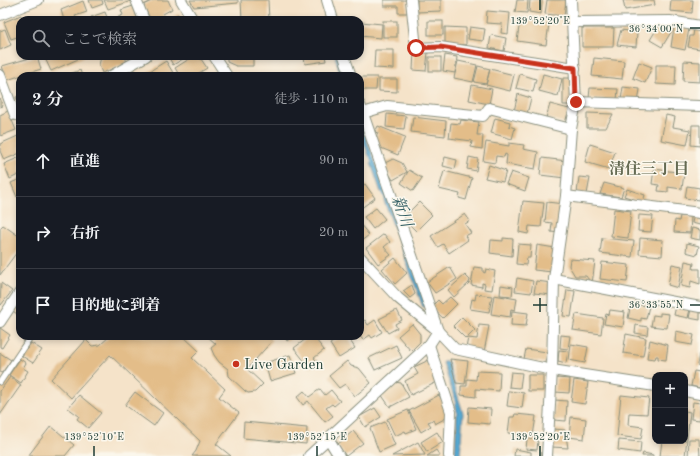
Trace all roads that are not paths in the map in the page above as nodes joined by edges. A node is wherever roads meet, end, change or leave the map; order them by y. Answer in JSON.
{"nodes":[{"id":1,"x":38,"y":0,"type":"edge"},
{"id":2,"x":136,"y":0,"type":"edge"},
{"id":3,"x":181,"y":0,"type":"edge"},
{"id":4,"x":327,"y":0,"type":"edge"},
{"id":5,"x":411,"y":0,"type":"edge"},
{"id":6,"x":571,"y":0,"type":"edge"},
{"id":7,"x":0,"y":15,"type":"edge"},
{"id":8,"x":142,"y":16,"type":"edge"},
{"id":9,"x":191,"y":16,"type":"edge"},
{"id":10,"x":332,"y":16,"type":"edge"},
{"id":11,"x":572,"y":22,"type":"junction"},
{"id":12,"x":700,"y":26,"type":"edge"},
{"id":13,"x":139,"y":60,"type":"edge"},
{"id":14,"x":217,"y":60,"type":"edge"},
{"id":15,"x":345,"y":60,"type":"edge"},
{"id":16,"x":575,"y":68,"type":"junction"},
{"id":17,"x":118,"y":72,"type":"edge"},
{"id":18,"x":224,"y":72,"type":"edge"},
{"id":19,"x":350,"y":72,"type":"edge"},
{"id":20,"x":0,"y":75,"type":"edge"},
{"id":21,"x":576,"y":102,"type":"junction"},
{"id":22,"x":700,"y":106,"type":"edge"},
{"id":23,"x":364,"y":109,"type":"edge"},
{"id":24,"x":15,"y":115,"type":"dead end"},
{"id":25,"x":364,"y":118,"type":"edge"},
{"id":26,"x":571,"y":129,"type":"junction"},
{"id":27,"x":566,"y":196,"type":"junction"},
{"id":28,"x":700,"y":213,"type":"edge"},
{"id":29,"x":364,"y":261,"type":"edge"},
{"id":30,"x":554,"y":279,"type":"junction"},
{"id":31,"x":16,"y":298,"type":"edge"},
{"id":32,"x":700,"y":307,"type":"edge"},
{"id":33,"x":0,"y":322,"type":"edge"},
{"id":34,"x":438,"y":331,"type":"junction"},
{"id":35,"x":28,"y":340,"type":"edge"},
{"id":36,"x":430,"y":345,"type":"junction"},
{"id":37,"x":552,"y":370,"type":"junction"},
{"id":38,"x":0,"y":382,"type":"edge"},
{"id":39,"x":652,"y":386,"type":"edge"},
{"id":40,"x":688,"y":392,"type":"edge"},
{"id":41,"x":700,"y":394,"type":"edge"},
{"id":42,"x":328,"y":438,"type":"junction"},
{"id":43,"x":309,"y":456,"type":"edge"},
{"id":44,"x":339,"y":456,"type":"edge"},
{"id":45,"x":449,"y":456,"type":"edge"},
{"id":46,"x":547,"y":456,"type":"edge"}],
"edges":[{"from":1,"to":7,"type":"street"},
{"from":2,"to":8,"type":"street"},
{"from":3,"to":9,"type":"street"},
{"from":4,"to":10,"type":"street"},
{"from":5,"to":16,"type":"street"},
{"from":6,"to":11,"type":"street"},
{"from":11,"to":12,"type":"street"},
{"from":11,"to":16,"type":"street"},
{"from":13,"to":17,"type":"street"},
{"from":14,"to":18,"type":"street"},
{"from":15,"to":19,"type":"street"},
{"from":16,"to":21,"type":"street"},
{"from":20,"to":24,"type":"street"},
{"from":21,"to":22,"type":"street"},
{"from":21,"to":26,"type":"street"},
{"from":23,"to":26,"type":"street"},
{"from":25,"to":34,"type":"street"},
{"from":26,"to":27,"type":"street"},
{"from":27,"to":28,"type":"street"},
{"from":27,"to":30,"type":"street"},
{"from":29,"to":34,"type":"street"},
{"from":30,"to":32,"type":"street"},
{"from":30,"to":37,"type":"street"},
{"from":31,"to":33,"type":"street"},
{"from":34,"to":36,"type":"street"},
{"from":34,"to":37,"type":"street"},
{"from":35,"to":38,"type":"lane"},
{"from":36,"to":42,"type":"street"},
{"from":36,"to":45,"type":"street"},
{"from":37,"to":39,"type":"street"},
{"from":37,"to":46,"type":"street"},
{"from":40,"to":41,"type":"street"},
{"from":42,"to":43,"type":"street"},
{"from":42,"to":44,"type":"street"}]}
